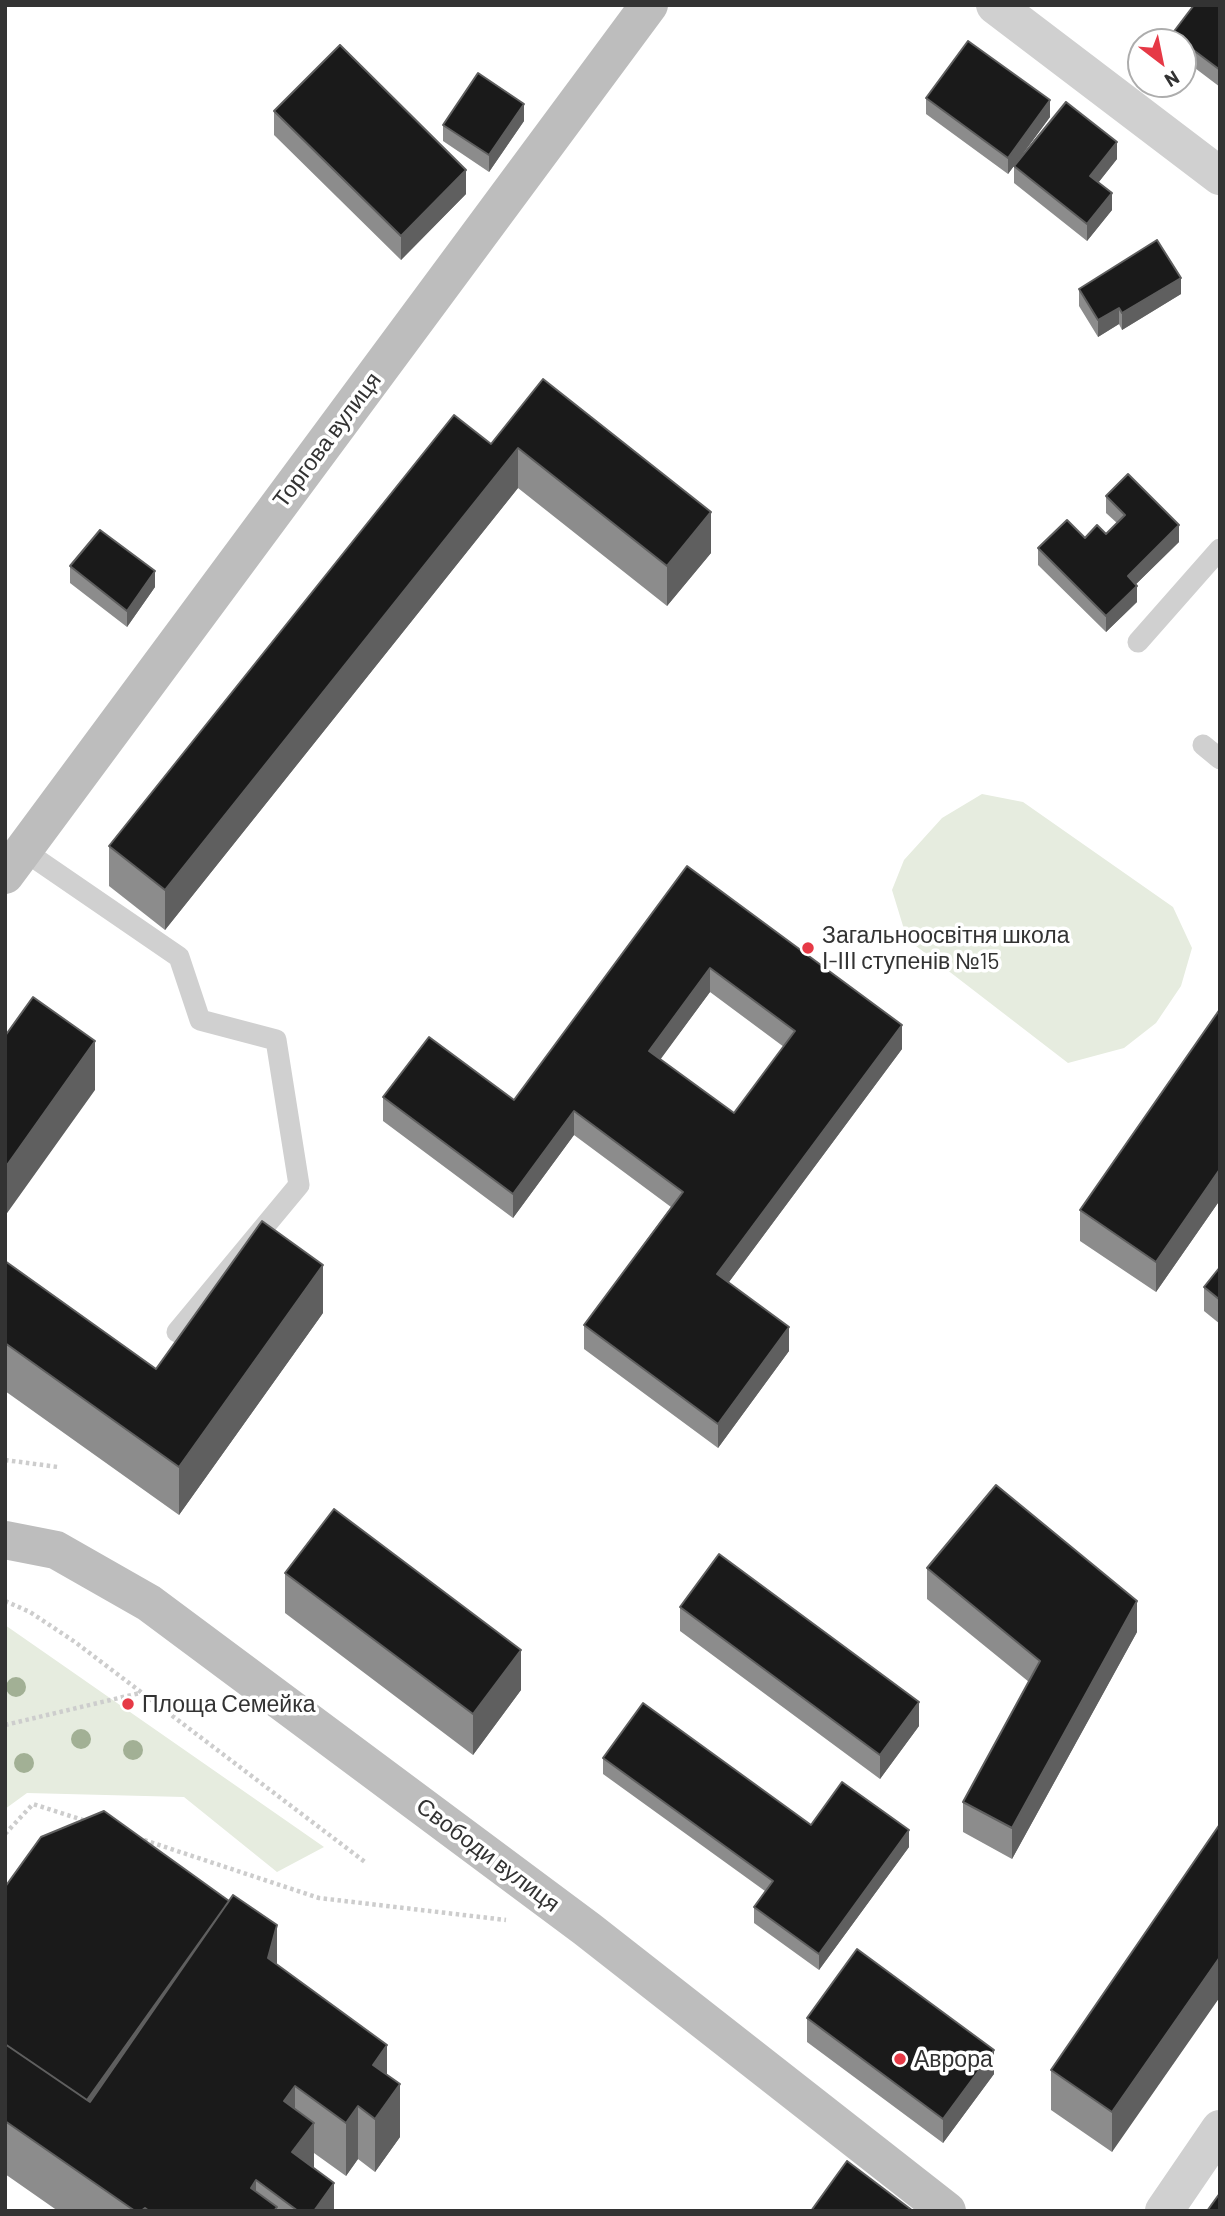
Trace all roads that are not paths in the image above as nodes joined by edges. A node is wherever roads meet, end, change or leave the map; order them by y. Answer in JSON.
{"nodes":[{"id":1,"x":649,"y":5,"type":"edge"},
{"id":2,"x":995,"y":5,"type":"edge"},
{"id":3,"x":1220,"y":176,"type":"edge"},
{"id":4,"x":1220,"y":549,"type":"edge"},
{"id":5,"x":1138,"y":642,"type":"dead end"},
{"id":6,"x":1203,"y":745,"type":"dead end"},
{"id":7,"x":1220,"y":759,"type":"edge"},
{"id":8,"x":14,"y":863,"type":"edge"},
{"id":9,"x":177,"y":1332,"type":"dead end"},
{"id":10,"x":5,"y":1540,"type":"edge"},
{"id":11,"x":1220,"y":2129,"type":"edge"},
{"id":12,"x":947,"y":2211,"type":"edge"},
{"id":13,"x":1164,"y":2211,"type":"edge"}],
"edges":[{"from":1,"to":8,"type":"street","name":"Торгова вулиця"},
{"from":2,"to":3,"type":"street"},
{"from":4,"to":5,"type":"lane"},
{"from":6,"to":7,"type":"lane"},
{"from":8,"to":9,"type":"lane"},
{"from":10,"to":12,"type":"street","name":"Свободи вулиця"},
{"from":11,"to":13,"type":"street"}]}
